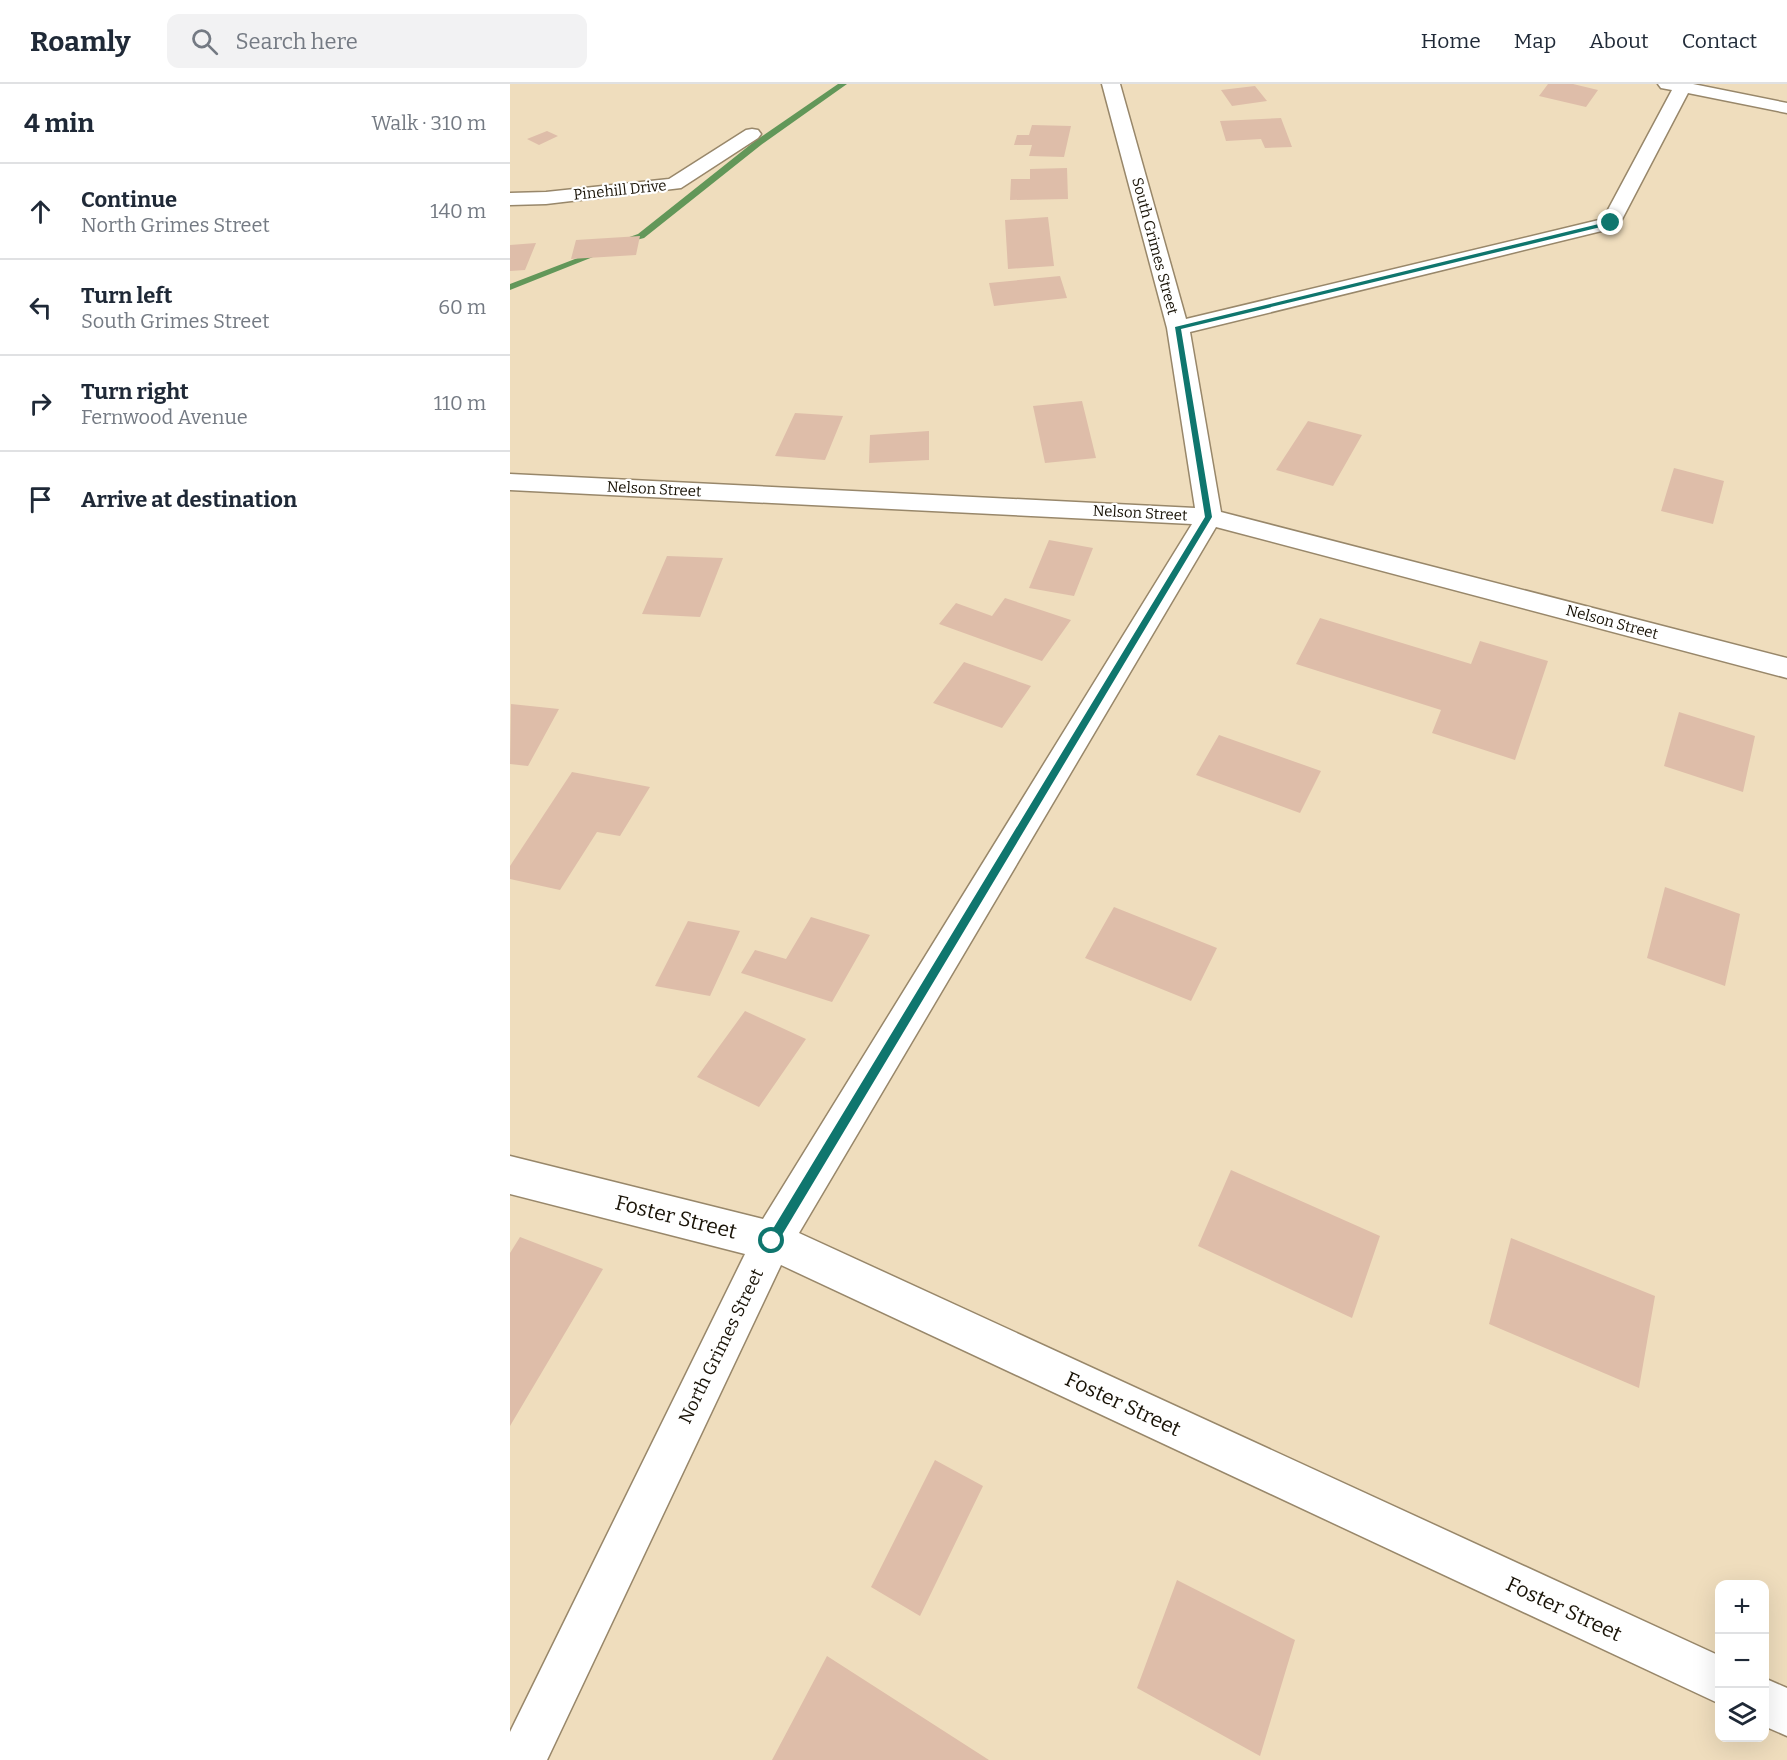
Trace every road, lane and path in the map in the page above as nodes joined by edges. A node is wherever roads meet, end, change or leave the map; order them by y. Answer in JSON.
{"nodes":[{"id":1,"x":1112,"y":84,"type":"edge"},
{"id":2,"x":1677,"y":85,"type":"edge"},
{"id":3,"x":1787,"y":108,"type":"edge"},
{"id":4,"x":753,"y":134,"type":"dead end"},
{"id":5,"x":510,"y":199,"type":"edge"},
{"id":6,"x":1178,"y":328,"type":"junction"},
{"id":7,"x":510,"y":482,"type":"edge"},
{"id":8,"x":1209,"y":517,"type":"junction"},
{"id":9,"x":1787,"y":668,"type":"edge"},
{"id":10,"x":510,"y":1175,"type":"edge"},
{"id":11,"x":772,"y":1241,"type":"junction"},
{"id":12,"x":1715,"y":1679,"type":"edge"},
{"id":13,"x":1769,"y":1704,"type":"edge"},
{"id":14,"x":1787,"y":1712,"type":"edge"},
{"id":15,"x":522,"y":1760,"type":"edge"}],
"edges":[{"from":1,"to":6,"type":"street","name":"South Grimes Street"},
{"from":2,"to":3,"type":"street"},
{"from":2,"to":6,"type":"street"},
{"from":4,"to":5,"type":"street","name":"Pinehill Drive"},
{"from":6,"to":8,"type":"street","name":"South Grimes Street"},
{"from":7,"to":8,"type":"street","name":"Nelson Street"},
{"from":8,"to":9,"type":"street","name":"Nelson Street"},
{"from":8,"to":11,"type":"street","name":"North Grimes Street"},
{"from":10,"to":11,"type":"street","name":"Foster Street"},
{"from":11,"to":12,"type":"street","name":"Foster Street"},
{"from":11,"to":15,"type":"street","name":"North Grimes Street"},
{"from":13,"to":14,"type":"street"}]}
